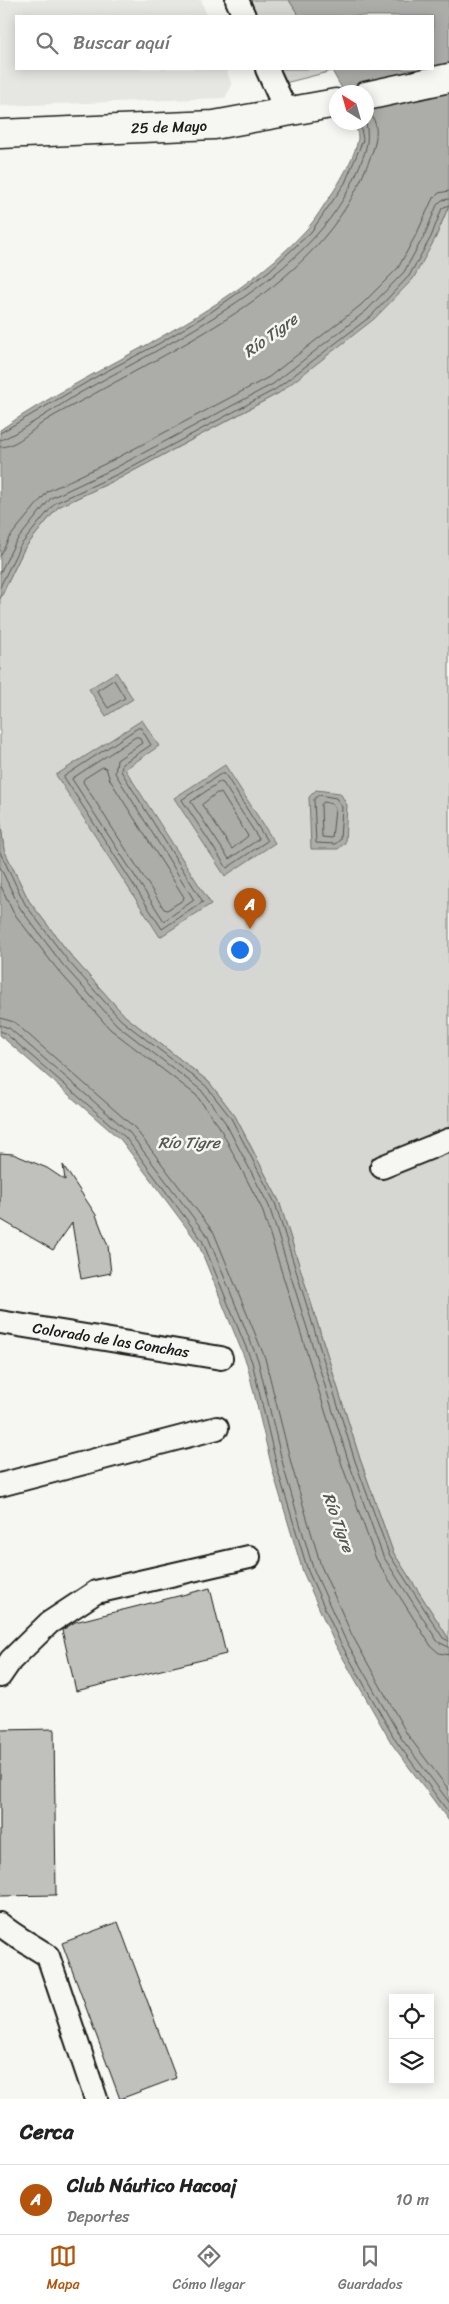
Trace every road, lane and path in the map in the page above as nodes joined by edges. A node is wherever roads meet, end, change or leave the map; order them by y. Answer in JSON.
{"nodes":[{"id":1,"x":237,"y":0,"type":"edge"},
{"id":2,"x":244,"y":15,"type":"edge"},
{"id":3,"x":267,"y":70,"type":"edge"},
{"id":4,"x":449,"y":78,"type":"edge"},
{"id":5,"x":374,"y":94,"type":"edge"},
{"id":6,"x":329,"y":104,"type":"edge"},
{"id":7,"x":287,"y":113,"type":"junction"},
{"id":8,"x":0,"y":134,"type":"edge"},
{"id":9,"x":449,"y":1140,"type":"edge"},
{"id":10,"x":382,"y":1167,"type":"dead end"},
{"id":11,"x":0,"y":1322,"type":"edge"},
{"id":12,"x":221,"y":1358,"type":"dead end"},
{"id":13,"x":217,"y":1428,"type":"dead end"},
{"id":14,"x":0,"y":1485,"type":"edge"},
{"id":15,"x":249,"y":1557,"type":"dead end"},
{"id":16,"x":0,"y":1676,"type":"edge"},
{"id":17,"x":0,"y":1924,"type":"edge"},
{"id":18,"x":96,"y":2099,"type":"edge"}],
"edges":[{"from":1,"to":2,"type":"street"},
{"from":3,"to":7,"type":"street"},
{"from":4,"to":5,"type":"main road"},
{"from":6,"to":7,"type":"main road","name":"25 de Mayo"},
{"from":7,"to":8,"type":"main road","name":"25 de Mayo"},
{"from":9,"to":10,"type":"street"},
{"from":11,"to":12,"type":"street","name":"Colorado de las Conchas"},
{"from":13,"to":14,"type":"street"},
{"from":15,"to":16,"type":"street"},
{"from":17,"to":18,"type":"street"}]}
